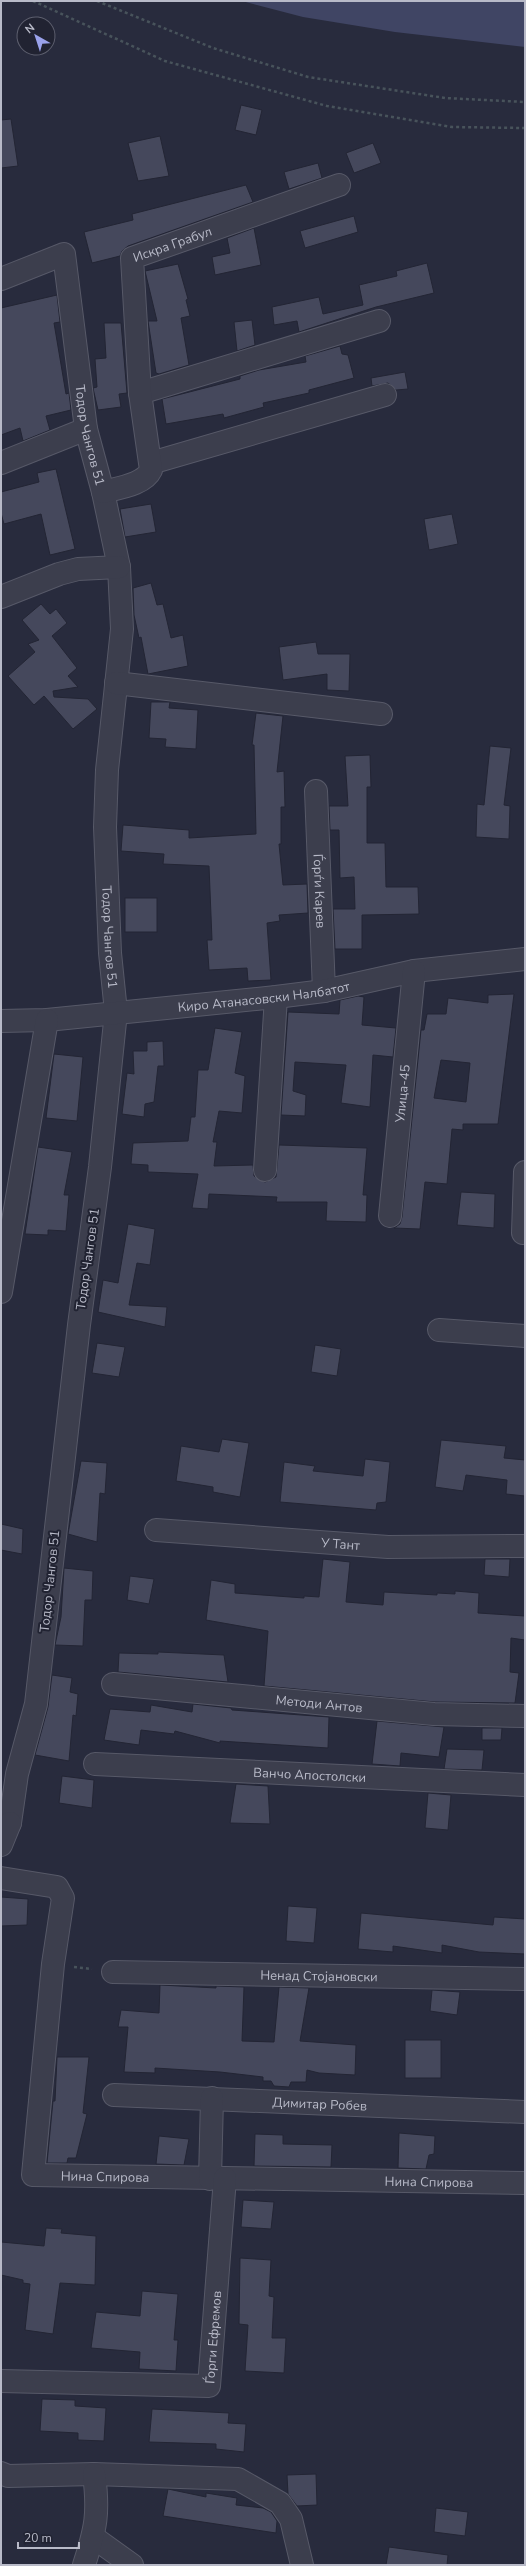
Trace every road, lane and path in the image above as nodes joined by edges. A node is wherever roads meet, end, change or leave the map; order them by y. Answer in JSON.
{"nodes":[{"id":1,"x":33,"y":1,"type":"edge"},
{"id":2,"x":97,"y":1,"type":"edge"},
{"id":3,"x":525,"y":102,"type":"edge"},
{"id":4,"x":525,"y":128,"type":"edge"},
{"id":5,"x":339,"y":185,"type":"dead end"},
{"id":6,"x":1,"y":279,"type":"edge"},
{"id":7,"x":379,"y":321,"type":"dead end"},
{"id":8,"x":140,"y":393,"type":"junction"},
{"id":9,"x":385,"y":395,"type":"dead end"},
{"id":10,"x":86,"y":429,"type":"junction"},
{"id":11,"x":151,"y":462,"type":"junction"},
{"id":12,"x":1,"y":463,"type":"edge"},
{"id":13,"x":103,"y":492,"type":"junction"},
{"id":14,"x":119,"y":567,"type":"junction"},
{"id":15,"x":1,"y":597,"type":"edge"},
{"id":16,"x":116,"y":683,"type":"junction"},
{"id":17,"x":381,"y":714,"type":"dead end"},
{"id":18,"x":316,"y":791,"type":"dead end"},
{"id":19,"x":525,"y":959,"type":"edge"},
{"id":20,"x":414,"y":971,"type":"junction"},
{"id":21,"x":324,"y":991,"type":"junction"},
{"id":22,"x":276,"y":997,"type":"junction"},
{"id":23,"x":116,"y":1012,"type":"junction"},
{"id":24,"x":47,"y":1020,"type":"junction"},
{"id":25,"x":1,"y":1021,"type":"edge"},
{"id":26,"x":265,"y":1170,"type":"dead end"},
{"id":27,"x":525,"y":1172,"type":"edge"},
{"id":28,"x":390,"y":1216,"type":"dead end"},
{"id":29,"x":523,"y":1233,"type":"dead end"},
{"id":30,"x":1,"y":1292,"type":"edge"},
{"id":31,"x":439,"y":1330,"type":"dead end"},
{"id":32,"x":525,"y":1336,"type":"edge"},
{"id":33,"x":156,"y":1530,"type":"dead end"},
{"id":34,"x":525,"y":1546,"type":"edge"},
{"id":35,"x":113,"y":1684,"type":"dead end"},
{"id":36,"x":525,"y":1716,"type":"edge"},
{"id":37,"x":95,"y":1764,"type":"dead end"},
{"id":38,"x":525,"y":1785,"type":"edge"},
{"id":39,"x":5,"y":1822,"type":"edge"},
{"id":40,"x":1,"y":1845,"type":"edge"},
{"id":41,"x":1,"y":1878,"type":"edge"},
{"id":42,"x":53,"y":1964,"type":"junction"},
{"id":43,"x":113,"y":1972,"type":"joint"},
{"id":44,"x":525,"y":1979,"type":"edge"},
{"id":45,"x":114,"y":2095,"type":"dead end"},
{"id":46,"x":212,"y":2098,"type":"junction"},
{"id":47,"x":525,"y":2112,"type":"edge"},
{"id":48,"x":217,"y":2178,"type":"junction"},
{"id":49,"x":525,"y":2183,"type":"edge"},
{"id":50,"x":1,"y":2381,"type":"edge"},
{"id":51,"x":1,"y":2473,"type":"edge"},
{"id":52,"x":94,"y":2474,"type":"junction"},
{"id":53,"x":93,"y":2537,"type":"junction"},
{"id":54,"x":84,"y":2565,"type":"edge"},
{"id":55,"x":132,"y":2565,"type":"edge"},
{"id":56,"x":302,"y":2565,"type":"edge"}],
"edges":[{"from":1,"to":4,"type":"path"},
{"from":2,"to":3,"type":"path"},
{"from":5,"to":8,"type":"street","name":"Искра Грабул"},
{"from":6,"to":10,"type":"street","name":"Тодор Чангов 51"},
{"from":7,"to":8,"type":"street"},
{"from":8,"to":11,"type":"street","name":"Искра Грабул"},
{"from":9,"to":11,"type":"street"},
{"from":10,"to":12,"type":"street"},
{"from":10,"to":13,"type":"street","name":"Тодор Чангов 51"},
{"from":11,"to":13,"type":"street"},
{"from":13,"to":14,"type":"street","name":"Тодор Чангов 51"},
{"from":14,"to":15,"type":"street"},
{"from":14,"to":16,"type":"street","name":"Тодор Чангов 51"},
{"from":16,"to":17,"type":"street"},
{"from":16,"to":23,"type":"street","name":"Тодор Чангов 51"},
{"from":18,"to":21,"type":"street","name":"Ѓорѓи Карев"},
{"from":19,"to":20,"type":"street","name":"Киро Атанасовски Налбатот"},
{"from":20,"to":21,"type":"street","name":"Киро Атанасовски Налбатот"},
{"from":20,"to":28,"type":"street","name":"Улица-45"},
{"from":21,"to":22,"type":"street","name":"Киро Атанасовски Налбатот"},
{"from":22,"to":23,"type":"street","name":"Киро Атанасовски Налбатот"},
{"from":22,"to":26,"type":"street"},
{"from":23,"to":24,"type":"street","name":"Киро Атанасовски Налбатот"},
{"from":23,"to":39,"type":"street","name":"Тодор Чангов 51"},
{"from":24,"to":25,"type":"street","name":"Киро Атанасовски Налбатот"},
{"from":24,"to":30,"type":"street"},
{"from":27,"to":29,"type":"street"},
{"from":31,"to":32,"type":"street"},
{"from":33,"to":34,"type":"street","name":"У Тант"},
{"from":35,"to":36,"type":"street","name":"Методи Антов"},
{"from":37,"to":38,"type":"street","name":"Ванчо Апостолски"},
{"from":39,"to":40,"type":"street","name":"Тодор Чангов 51"},
{"from":41,"to":42,"type":"street","name":"Нина Спирова"},
{"from":42,"to":43,"type":"path"},
{"from":42,"to":48,"type":"street","name":"Нина Спирова"},
{"from":43,"to":44,"type":"street","name":"Ненад Стојановски"},
{"from":45,"to":46,"type":"street","name":"Димитар Робев"},
{"from":46,"to":47,"type":"street","name":"Димитар Робев"},
{"from":46,"to":48,"type":"street"},
{"from":48,"to":49,"type":"street","name":"Нина Спирова"},
{"from":48,"to":50,"type":"street","name":"Ѓорги Ефремов"},
{"from":51,"to":52,"type":"street"},
{"from":52,"to":53,"type":"street"},
{"from":52,"to":56,"type":"street"},
{"from":53,"to":54,"type":"street"},
{"from":53,"to":55,"type":"street"}]}
